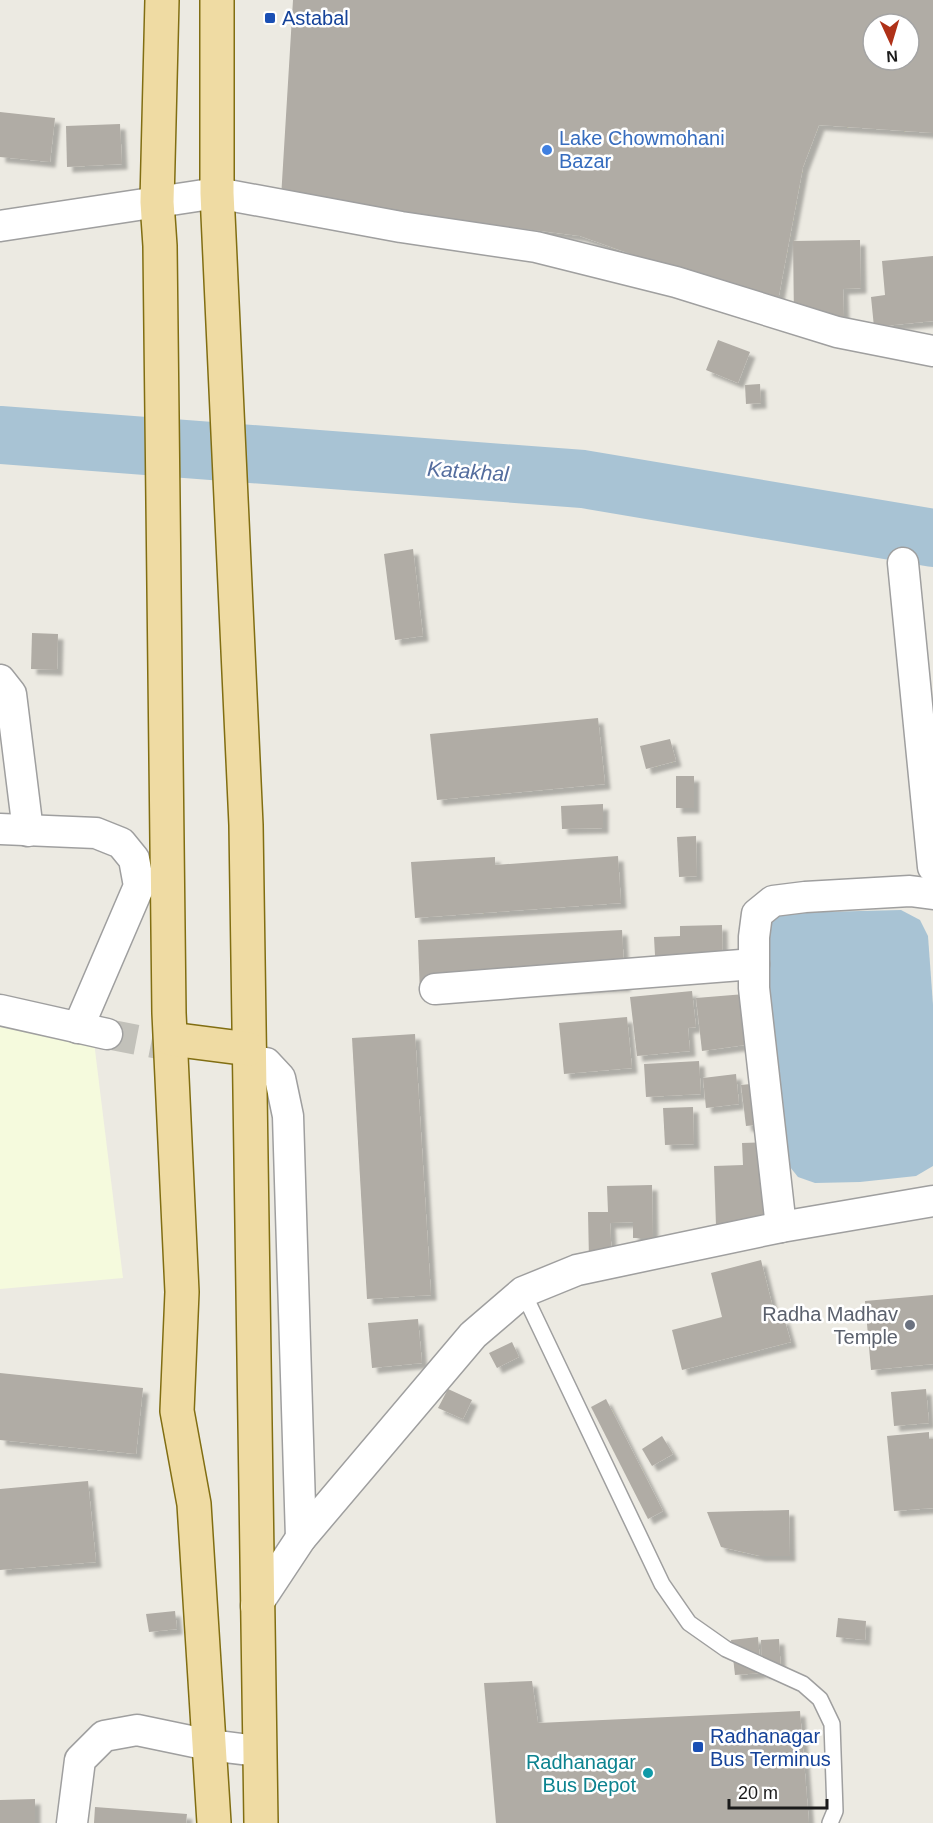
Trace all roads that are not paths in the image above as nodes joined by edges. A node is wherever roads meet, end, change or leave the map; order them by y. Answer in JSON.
{"nodes":[{"id":1,"x":162,"y":0,"type":"edge"},
{"id":2,"x":217,"y":0,"type":"edge"},
{"id":3,"x":217,"y":193,"type":"junction"},
{"id":4,"x":157,"y":202,"type":"junction"},
{"id":5,"x":0,"y":226,"type":"edge"},
{"id":6,"x":933,"y":351,"type":"edge"},
{"id":7,"x":903,"y":563,"type":"dead end"},
{"id":8,"x":0,"y":680,"type":"edge"},
{"id":9,"x":14,"y":830,"type":"edge"},
{"id":10,"x":933,"y":867,"type":"edge"},
{"id":11,"x":933,"y":894,"type":"edge"},
{"id":12,"x":754,"y":964,"type":"junction"},
{"id":13,"x":435,"y":989,"type":"dead end"},
{"id":14,"x":0,"y":1010,"type":"edge"},
{"id":15,"x":78,"y":1028,"type":"junction"},
{"id":16,"x":107,"y":1034,"type":"tunnel mouth"},
{"id":17,"x":171,"y":1039,"type":"junction"},
{"id":18,"x":257,"y":1056,"type":"junction"},
{"id":19,"x":933,"y":1201,"type":"edge"},
{"id":20,"x":781,"y":1227,"type":"junction"},
{"id":21,"x":523,"y":1292,"type":"junction"},
{"id":22,"x":301,"y":1538,"type":"junction"},
{"id":23,"x":256,"y":1606,"type":"junction"},
{"id":24,"x":208,"y":1745,"type":"junction"},
{"id":25,"x":258,"y":1751,"type":"junction"},
{"id":26,"x":72,"y":1823,"type":"edge"},
{"id":27,"x":214,"y":1823,"type":"edge"},
{"id":28,"x":261,"y":1823,"type":"edge"},
{"id":29,"x":830,"y":1823,"type":"edge"}],
"edges":[{"from":1,"to":4,"type":"main road"},
{"from":2,"to":3,"type":"main road"},
{"from":3,"to":4,"type":"street"},
{"from":3,"to":6,"type":"street"},
{"from":3,"to":18,"type":"main road"},
{"from":4,"to":5,"type":"street"},
{"from":4,"to":17,"type":"main road"},
{"from":7,"to":10,"type":"street"},
{"from":8,"to":9,"type":"street"},
{"from":9,"to":15,"type":"street"},
{"from":11,"to":12,"type":"street"},
{"from":12,"to":13,"type":"street"},
{"from":12,"to":20,"type":"street"},
{"from":14,"to":15,"type":"street"},
{"from":15,"to":16,"type":"street"},
{"from":17,"to":18,"type":"main road"},
{"from":17,"to":24,"type":"main road"},
{"from":18,"to":22,"type":"street"},
{"from":18,"to":23,"type":"main road"},
{"from":19,"to":20,"type":"street"},
{"from":20,"to":21,"type":"street"},
{"from":21,"to":22,"type":"street"},
{"from":21,"to":29,"type":"lane"},
{"from":22,"to":23,"type":"street"},
{"from":23,"to":25,"type":"main road"},
{"from":24,"to":25,"type":"street"},
{"from":24,"to":26,"type":"street"},
{"from":24,"to":27,"type":"main road"},
{"from":25,"to":28,"type":"main road"}]}
